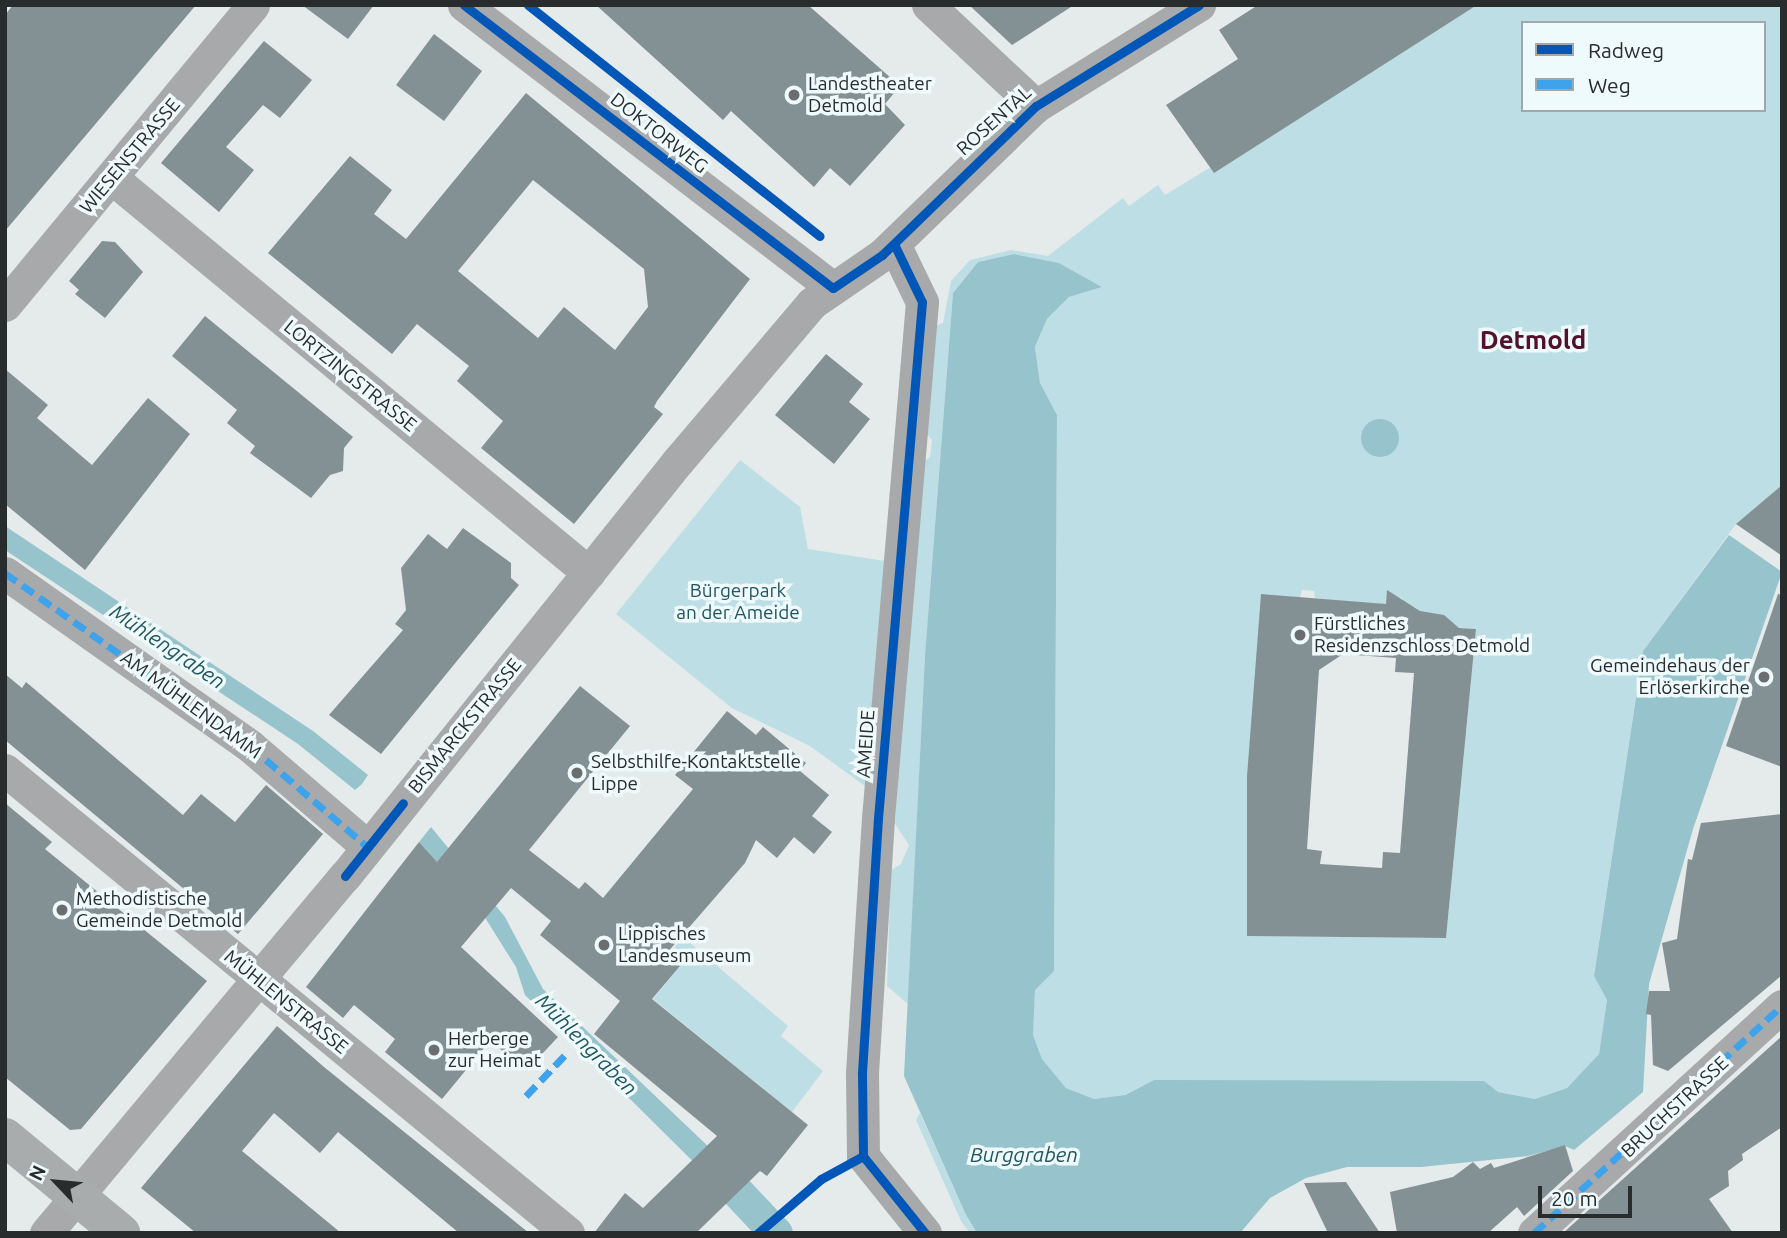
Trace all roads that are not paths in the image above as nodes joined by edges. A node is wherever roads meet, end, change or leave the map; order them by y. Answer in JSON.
{"nodes":[{"id":1,"x":253,"y":5,"type":"edge"},
{"id":2,"x":464,"y":5,"type":"edge"},
{"id":3,"x":928,"y":5,"type":"edge"},
{"id":4,"x":1199,"y":5,"type":"edge"},
{"id":5,"x":1036,"y":106,"type":"junction"},
{"id":6,"x":112,"y":178,"type":"junction"},
{"id":7,"x":894,"y":244,"type":"junction"},
{"id":8,"x":833,"y":288,"type":"junction"},
{"id":9,"x":5,"y":305,"type":"edge"},
{"id":10,"x":5,"y":573,"type":"edge"},
{"id":11,"x":589,"y":573,"type":"junction"},
{"id":12,"x":5,"y":769,"type":"edge"},
{"id":13,"x":368,"y":847,"type":"junction"},
{"id":14,"x":258,"y":980,"type":"junction"},
{"id":15,"x":1782,"y":1006,"type":"edge"},
{"id":16,"x":5,"y":1137,"type":"edge"},
{"id":17,"x":76,"y":1196,"type":"junction"},
{"id":18,"x":46,"y":1233,"type":"edge"},
{"id":19,"x":121,"y":1233,"type":"edge"},
{"id":20,"x":568,"y":1233,"type":"edge"},
{"id":21,"x":925,"y":1233,"type":"edge"},
{"id":22,"x":1534,"y":1233,"type":"edge"}],
"edges":[{"from":1,"to":6,"type":"street","name":"WIESENSTRASSE"},
{"from":2,"to":8,"type":"street","name":"DOKTORWEG"},
{"from":3,"to":5,"type":"street"},
{"from":4,"to":5,"type":"street","name":"ROSENTAL"},
{"from":5,"to":7,"type":"street","name":"ROSENTAL"},
{"from":6,"to":9,"type":"street","name":"WIESENSTRASSE"},
{"from":6,"to":11,"type":"street","name":"LORTZINGSTRASSE"},
{"from":7,"to":8,"type":"street","name":"ROSENTAL"},
{"from":7,"to":21,"type":"street","name":"AMEIDE"},
{"from":8,"to":11,"type":"street","name":"BISMARCKSTRASSE"},
{"from":10,"to":13,"type":"street","name":"AM MÜHLENDAMM"},
{"from":11,"to":13,"type":"street","name":"BISMARCKSTRASSE"},
{"from":12,"to":14,"type":"street","name":"MÜHLENSTRASSE"},
{"from":13,"to":14,"type":"street","name":"BISMARCKSTRASSE"},
{"from":14,"to":17,"type":"street","name":"BISMARCKSTRASSE"},
{"from":14,"to":20,"type":"street","name":"MÜHLENSTRASSE"},
{"from":15,"to":22,"type":"street","name":"BRUCHSTRASSE"},
{"from":16,"to":17,"type":"main road"},
{"from":17,"to":18,"type":"street","name":"BISMARCKSTRASSE"},
{"from":17,"to":19,"type":"main road"}]}
